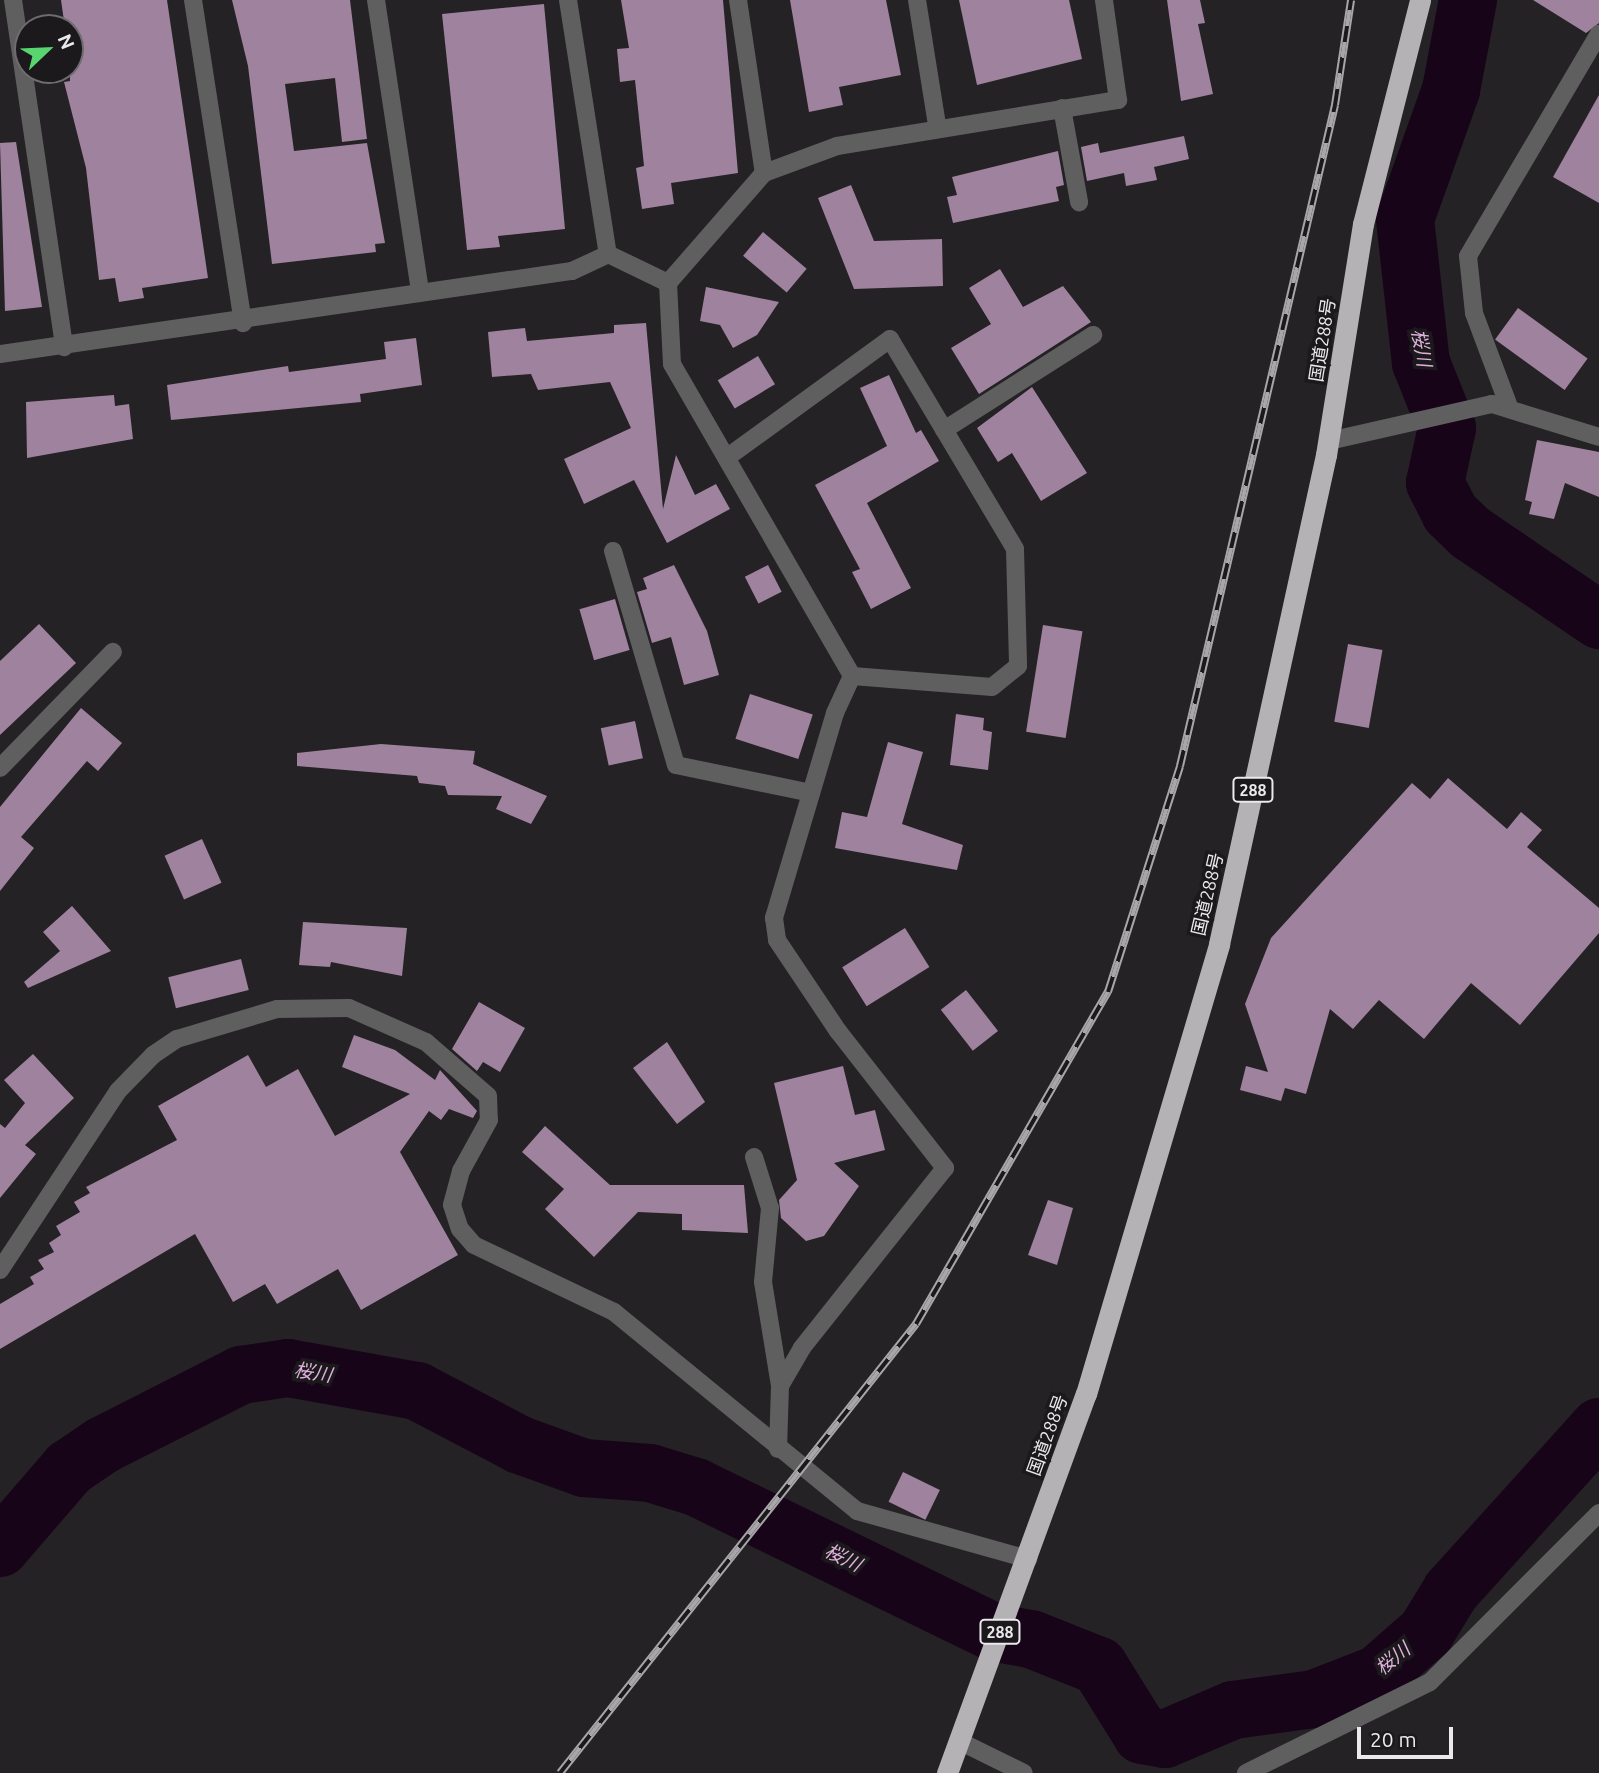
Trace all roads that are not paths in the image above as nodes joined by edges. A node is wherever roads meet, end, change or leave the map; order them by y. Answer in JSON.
{"nodes":[{"id":1,"x":13,"y":0,"type":"edge"},
{"id":2,"x":193,"y":0,"type":"edge"},
{"id":3,"x":376,"y":0,"type":"edge"},
{"id":4,"x":568,"y":0,"type":"edge"},
{"id":5,"x":738,"y":0,"type":"edge"},
{"id":6,"x":917,"y":0,"type":"edge"},
{"id":7,"x":1104,"y":0,"type":"edge"},
{"id":8,"x":1420,"y":0,"type":"edge"},
{"id":9,"x":1599,"y":34,"type":"edge"},
{"id":10,"x":1062,"y":108,"type":"junction"},
{"id":11,"x":937,"y":125,"type":"junction"},
{"id":12,"x":764,"y":173,"type":"junction"},
{"id":13,"x":1079,"y":202,"type":"dead end"},
{"id":14,"x":608,"y":254,"type":"junction"},
{"id":15,"x":668,"y":283,"type":"junction"},
{"id":16,"x":420,"y":292,"type":"junction"},
{"id":17,"x":243,"y":323,"type":"junction"},
{"id":18,"x":1093,"y":335,"type":"dead end"},
{"id":19,"x":64,"y":346,"type":"junction"},
{"id":20,"x":0,"y":354,"type":"edge"},
{"id":21,"x":1508,"y":404,"type":"junction"},
{"id":22,"x":944,"y":430,"type":"junction"},
{"id":23,"x":1599,"y":437,"type":"edge"},
{"id":24,"x":1329,"y":441,"type":"junction"},
{"id":25,"x":729,"y":456,"type":"junction"},
{"id":26,"x":613,"y":551,"type":"dead end"},
{"id":27,"x":113,"y":652,"type":"dead end"},
{"id":28,"x":852,"y":676,"type":"junction"},
{"id":29,"x":0,"y":768,"type":"edge"},
{"id":30,"x":811,"y":793,"type":"junction"},
{"id":31,"x":754,"y":1157,"type":"dead end"},
{"id":32,"x":0,"y":1270,"type":"edge"},
{"id":33,"x":780,"y":1386,"type":"junction"},
{"id":34,"x":778,"y":1449,"type":"junction"},
{"id":35,"x":1599,"y":1513,"type":"edge"},
{"id":36,"x":1027,"y":1562,"type":"junction"},
{"id":37,"x":959,"y":1741,"type":"junction"},
{"id":38,"x":947,"y":1773,"type":"edge"},
{"id":39,"x":1024,"y":1773,"type":"edge"},
{"id":40,"x":1246,"y":1773,"type":"edge"}],
"edges":[{"from":1,"to":19,"type":"street"},
{"from":2,"to":17,"type":"street"},
{"from":3,"to":16,"type":"street"},
{"from":4,"to":14,"type":"street"},
{"from":5,"to":12,"type":"street"},
{"from":6,"to":11,"type":"street"},
{"from":7,"to":10,"type":"street"},
{"from":8,"to":24,"type":"highway","name":"国道288号","number":"288"},
{"from":9,"to":21,"type":"street"},
{"from":10,"to":11,"type":"street"},
{"from":10,"to":13,"type":"street"},
{"from":11,"to":12,"type":"street"},
{"from":12,"to":15,"type":"street"},
{"from":14,"to":15,"type":"street"},
{"from":14,"to":16,"type":"street"},
{"from":15,"to":25,"type":"street"},
{"from":16,"to":17,"type":"street"},
{"from":17,"to":19,"type":"street"},
{"from":18,"to":22,"type":"street"},
{"from":19,"to":20,"type":"street"},
{"from":21,"to":23,"type":"street"},
{"from":21,"to":24,"type":"street"},
{"from":22,"to":25,"type":"street"},
{"from":22,"to":28,"type":"street"},
{"from":24,"to":36,"type":"highway","name":"国道288号","number":"288"},
{"from":25,"to":28,"type":"street"},
{"from":26,"to":30,"type":"street"},
{"from":27,"to":29,"type":"street"},
{"from":28,"to":30,"type":"street"},
{"from":30,"to":33,"type":"street"},
{"from":31,"to":33,"type":"street"},
{"from":32,"to":34,"type":"street"},
{"from":33,"to":34,"type":"street"},
{"from":34,"to":36,"type":"street"},
{"from":35,"to":40,"type":"street"},
{"from":36,"to":37,"type":"highway","name":"国道288号","number":"288"},
{"from":37,"to":38,"type":"highway","name":"国道288号","number":"288"},
{"from":37,"to":39,"type":"street"}]}
